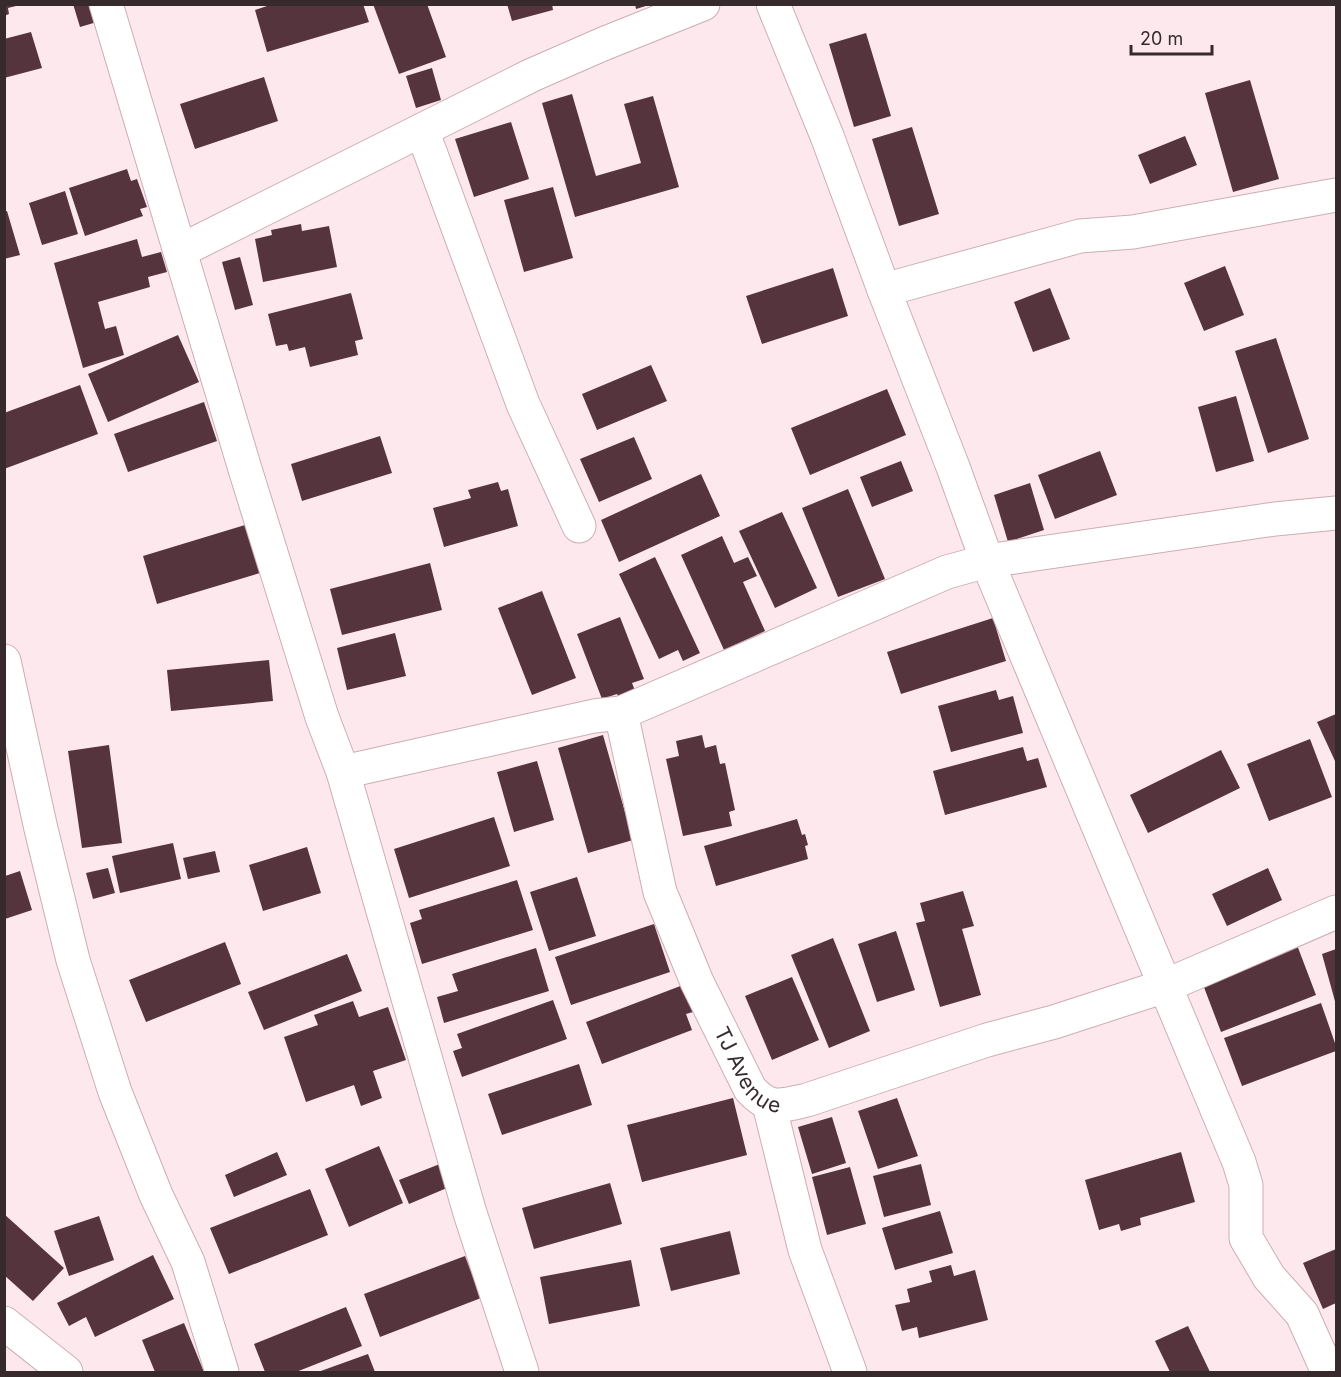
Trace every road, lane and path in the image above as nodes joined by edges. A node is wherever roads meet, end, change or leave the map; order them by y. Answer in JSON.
{"nodes":[{"id":1,"x":106,"y":4,"type":"edge"},
{"id":2,"x":703,"y":4,"type":"edge"},
{"id":3,"x":772,"y":4,"type":"edge"},
{"id":4,"x":422,"y":130,"type":"junction"},
{"id":5,"x":1336,"y":195,"type":"edge"},
{"id":6,"x":180,"y":251,"type":"junction"},
{"id":7,"x":884,"y":290,"type":"junction"},
{"id":8,"x":1336,"y":513,"type":"edge"},
{"id":9,"x":579,"y":526,"type":"dead end"},
{"id":10,"x":987,"y":561,"type":"junction"},
{"id":11,"x":4,"y":661,"type":"edge"},
{"id":12,"x":621,"y":713,"type":"junction"},
{"id":13,"x":10,"y":715,"type":"edge"},
{"id":14,"x":343,"y":772,"type":"junction"},
{"id":15,"x":1336,"y":912,"type":"edge"},
{"id":16,"x":1166,"y":986,"type":"junction"},
{"id":17,"x":768,"y":1104,"type":"junction"},
{"id":18,"x":10,"y":1338,"type":"edge"},
{"id":19,"x":66,"y":1372,"type":"edge"},
{"id":20,"x":222,"y":1372,"type":"edge"},
{"id":21,"x":522,"y":1372,"type":"edge"},
{"id":22,"x":850,"y":1372,"type":"edge"},
{"id":23,"x":1328,"y":1372,"type":"edge"}],
"edges":[{"from":1,"to":6,"type":"street"},
{"from":2,"to":4,"type":"street"},
{"from":3,"to":7,"type":"street"},
{"from":4,"to":6,"type":"street"},
{"from":4,"to":9,"type":"street"},
{"from":5,"to":7,"type":"street"},
{"from":6,"to":14,"type":"street"},
{"from":7,"to":10,"type":"street"},
{"from":8,"to":10,"type":"street"},
{"from":10,"to":12,"type":"street"},
{"from":10,"to":16,"type":"street"},
{"from":11,"to":13,"type":"street"},
{"from":12,"to":14,"type":"street"},
{"from":12,"to":17,"type":"street","name":"TJ Avenue"},
{"from":13,"to":20,"type":"street"},
{"from":14,"to":21,"type":"street"},
{"from":15,"to":16,"type":"street","name":"TJ Avenue"},
{"from":16,"to":17,"type":"street","name":"TJ Avenue"},
{"from":16,"to":23,"type":"street"},
{"from":17,"to":22,"type":"street"},
{"from":18,"to":19,"type":"street"}]}
